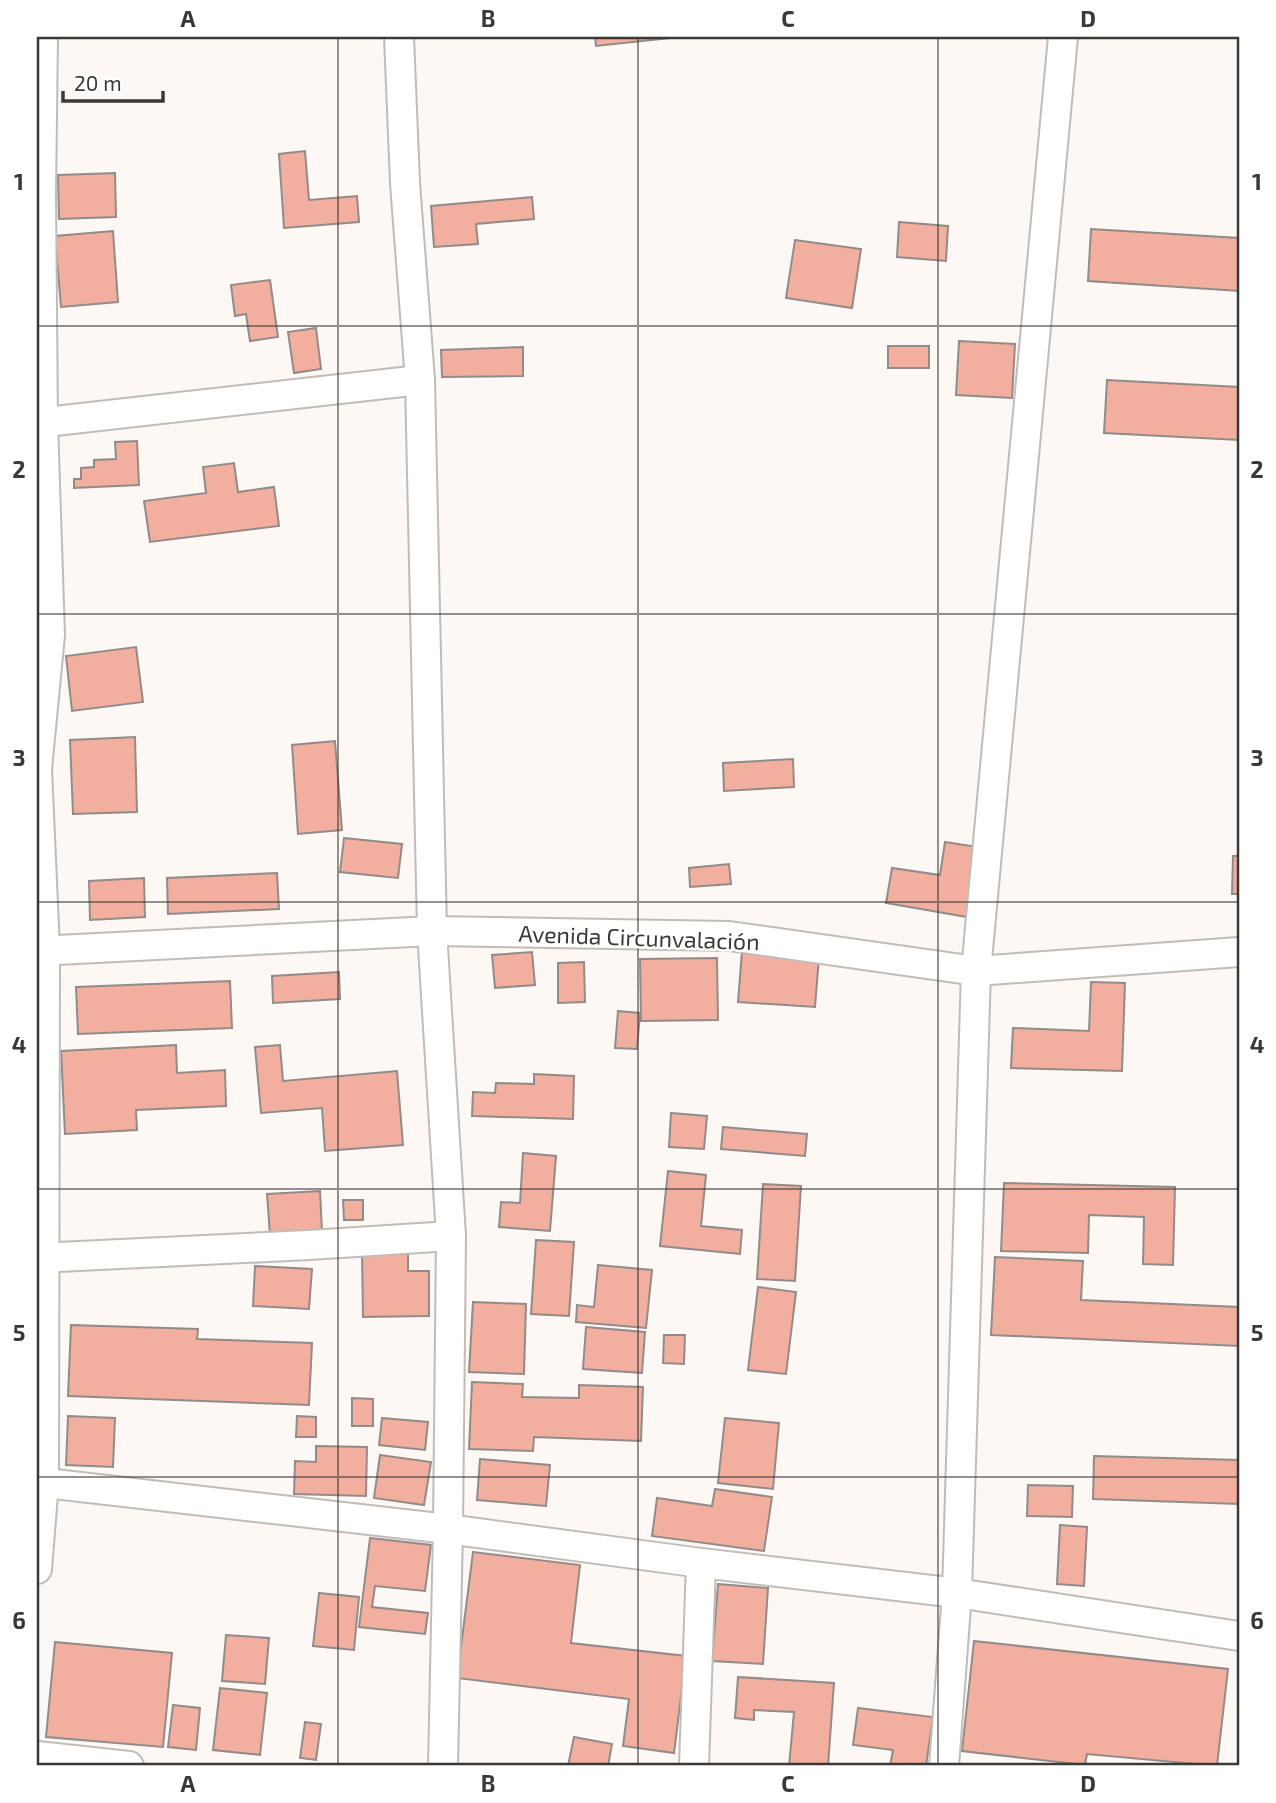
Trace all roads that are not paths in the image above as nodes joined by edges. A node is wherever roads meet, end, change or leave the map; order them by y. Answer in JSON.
{"nodes":[{"id":1,"x":43,"y":37,"type":"edge"},
{"id":2,"x":399,"y":37,"type":"edge"},
{"id":3,"x":1063,"y":37,"type":"edge"},
{"id":4,"x":420,"y":380,"type":"junction"},
{"id":5,"x":40,"y":423,"type":"edge"},
{"id":6,"x":432,"y":931,"type":"junction"},
{"id":7,"x":41,"y":951,"type":"edge"},
{"id":8,"x":1239,"y":952,"type":"edge"},
{"id":9,"x":976,"y":971,"type":"junction"},
{"id":10,"x":451,"y":1236,"type":"junction"},
{"id":11,"x":41,"y":1258,"type":"edge"},
{"id":12,"x":41,"y":1482,"type":"edge"},
{"id":13,"x":449,"y":1529,"type":"junction"},
{"id":14,"x":701,"y":1563,"type":"junction"},
{"id":15,"x":37,"y":1569,"type":"edge"},
{"id":16,"x":957,"y":1593,"type":"junction"},
{"id":17,"x":1239,"y":1636,"type":"edge"},
{"id":18,"x":37,"y":1756,"type":"edge"},
{"id":19,"x":128,"y":1766,"type":"edge"},
{"id":20,"x":443,"y":1766,"type":"edge"},
{"id":21,"x":694,"y":1766,"type":"edge"},
{"id":22,"x":944,"y":1766,"type":"edge"}],
"edges":[{"from":1,"to":5,"type":"street"},
{"from":2,"to":4,"type":"street"},
{"from":3,"to":9,"type":"street"},
{"from":4,"to":5,"type":"street"},
{"from":4,"to":6,"type":"street"},
{"from":5,"to":7,"type":"street"},
{"from":6,"to":7,"type":"street","name":"Avenida Circunvalación"},
{"from":6,"to":9,"type":"street","name":"Avenida Circunvalación"},
{"from":6,"to":10,"type":"street"},
{"from":7,"to":11,"type":"street"},
{"from":8,"to":9,"type":"street","name":"Avenida Circunvalación"},
{"from":9,"to":16,"type":"street"},
{"from":10,"to":11,"type":"street"},
{"from":10,"to":13,"type":"street"},
{"from":11,"to":12,"type":"street"},
{"from":12,"to":13,"type":"street"},
{"from":12,"to":15,"type":"street"},
{"from":13,"to":14,"type":"street"},
{"from":13,"to":20,"type":"street"},
{"from":14,"to":16,"type":"street"},
{"from":14,"to":21,"type":"street"},
{"from":16,"to":17,"type":"street"},
{"from":16,"to":22,"type":"street"},
{"from":18,"to":19,"type":"street"}]}
